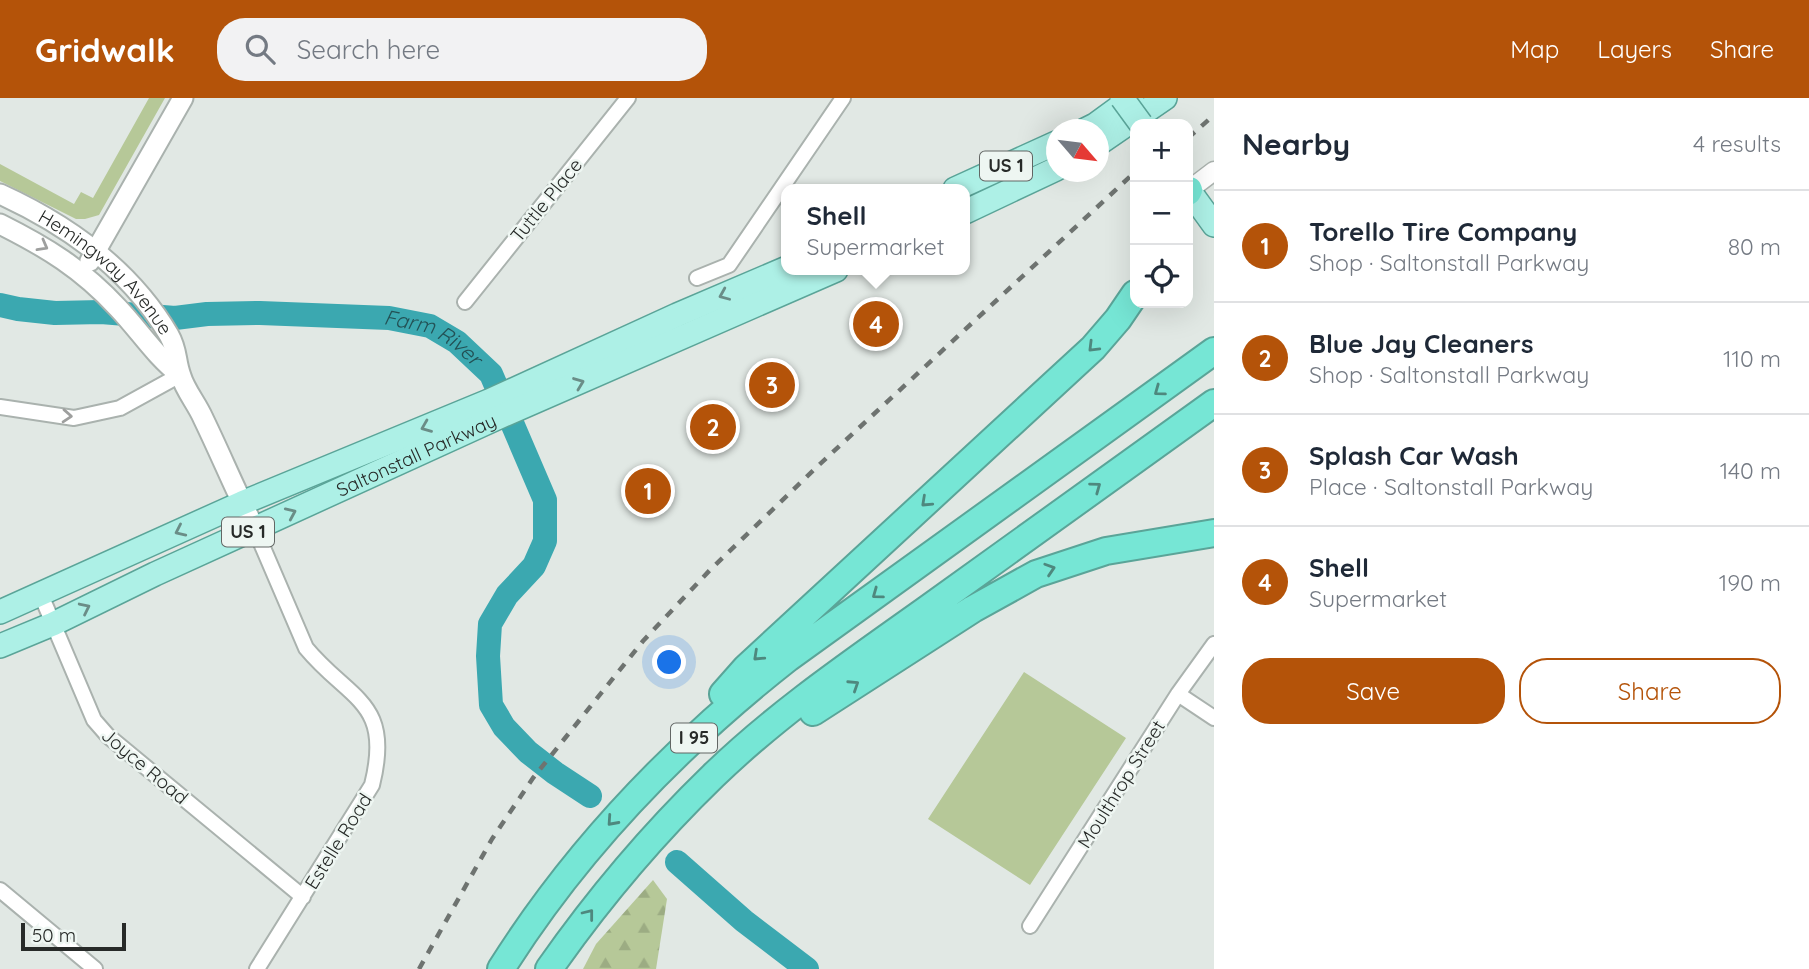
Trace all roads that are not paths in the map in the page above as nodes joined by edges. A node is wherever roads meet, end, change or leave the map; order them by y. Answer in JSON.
{"nodes":[{"id":1,"x":183,"y":98,"type":"edge"},
{"id":2,"x":628,"y":98,"type":"edge"},
{"id":3,"x":843,"y":98,"type":"edge"},
{"id":4,"x":1122,"y":98,"type":"edge"},
{"id":5,"x":1132,"y":98,"type":"edge"},
{"id":6,"x":1166,"y":98,"type":"edge"},
{"id":7,"x":1101,"y":119,"type":"edge"},
{"id":8,"x":1137,"y":119,"type":"edge"},
{"id":9,"x":1109,"y":137,"type":"edge"},
{"id":10,"x":1046,"y":148,"type":"edge"},
{"id":11,"x":1214,"y":171,"type":"edge"},
{"id":12,"x":1046,"y":174,"type":"edge"},
{"id":13,"x":790,"y":184,"type":"edge"},
{"id":14,"x":966,"y":184,"type":"edge"},
{"id":15,"x":1193,"y":187,"type":"edge"},
{"id":16,"x":0,"y":194,"type":"edge"},
{"id":17,"x":781,"y":198,"type":"edge"},
{"id":18,"x":1193,"y":198,"type":"edge"},
{"id":19,"x":970,"y":210,"type":"edge"},
{"id":20,"x":0,"y":224,"type":"edge"},
{"id":21,"x":1214,"y":225,"type":"edge"},
{"id":22,"x":97,"y":251,"type":"junction"},
{"id":23,"x":781,"y":271,"type":"edge"},
{"id":24,"x":82,"y":273,"type":"junction"},
{"id":25,"x":824,"y":275,"type":"edge"},
{"id":26,"x":697,"y":278,"type":"dead end"},
{"id":27,"x":1130,"y":301,"type":"edge"},
{"id":28,"x":465,"y":302,"type":"dead end"},
{"id":29,"x":1214,"y":351,"type":"edge"},
{"id":30,"x":180,"y":375,"type":"junction"},
{"id":31,"x":1214,"y":403,"type":"edge"},
{"id":32,"x":503,"y":406,"type":"junction"},
{"id":33,"x":0,"y":407,"type":"edge"},
{"id":34,"x":242,"y":503,"type":"junction"},
{"id":35,"x":255,"y":529,"type":"junction"},
{"id":36,"x":1214,"y":533,"type":"edge"},
{"id":37,"x":41,"y":595,"type":"junction"},
{"id":38,"x":0,"y":612,"type":"edge"},
{"id":39,"x":53,"y":624,"type":"junction"},
{"id":40,"x":1214,"y":644,"type":"edge"},
{"id":41,"x":0,"y":646,"type":"edge"},
{"id":42,"x":1178,"y":694,"type":"junction"},
{"id":43,"x":1214,"y":718,"type":"edge"},
{"id":44,"x":638,"y":793,"type":"junction"},
{"id":45,"x":679,"y":810,"type":"junction"},
{"id":46,"x":0,"y":890,"type":"edge"},
{"id":47,"x":303,"y":897,"type":"junction"},
{"id":48,"x":1030,"y":926,"type":"dead end"},
{"id":49,"x":95,"y":969,"type":"edge"},
{"id":50,"x":257,"y":969,"type":"edge"},
{"id":51,"x":501,"y":969,"type":"edge"},
{"id":52,"x":549,"y":969,"type":"edge"}],
"edges":[{"from":1,"to":22,"type":"main road"},
{"from":2,"to":28,"type":"street","name":"Tuttle Place"},
{"from":3,"to":13,"type":"street"},
{"from":4,"to":8,"type":"main road","bridge":true},
{"from":5,"to":7,"type":"main road"},
{"from":6,"to":9,"type":"main road"},
{"from":10,"to":14,"type":"main road","number":"US 1"},
{"from":11,"to":15,"type":"street"},
{"from":12,"to":19,"type":"main road","number":"US 1"},
{"from":16,"to":22,"type":"main road","name":"Hemingway Avenue"},
{"from":17,"to":26,"type":"street"},
{"from":18,"to":21,"type":"main road"},
{"from":20,"to":24,"type":"main road","name":"Hemingway Avenue","one_way":true},
{"from":22,"to":24,"type":"main road"},
{"from":22,"to":30,"type":"main road","name":"Hemingway Avenue"},
{"from":23,"to":32,"type":"main road","name":"Saltonstall Parkway","number":"US 1","one_way":true},
{"from":24,"to":30,"type":"main road","name":"Hemingway Avenue"},
{"from":32,"to":25,"type":"main road","name":"Saltonstall Parkway","number":"US 1","one_way":true},
{"from":27,"to":44,"type":"highway","one_way":true},
{"from":29,"to":44,"type":"highway","number":"I 95","one_way":true},
{"from":33,"to":30,"type":"street","one_way":true},
{"from":30,"to":34,"type":"main road","name":"Hemingway Avenue"},
{"from":45,"to":31,"type":"highway","number":"I 95","one_way":true},
{"from":32,"to":34,"type":"main road","name":"Saltonstall Parkway","number":"US 1","one_way":true},
{"from":35,"to":32,"type":"main road","name":"Saltonstall Parkway","number":"US 1","one_way":true},
{"from":34,"to":35,"type":"main road","name":"Hemingway Avenue"},
{"from":34,"to":37,"type":"main road","name":"Saltonstall Parkway","number":"US 1","one_way":true},
{"from":39,"to":35,"type":"main road","name":"Saltonstall Parkway","number":"US 1","one_way":true},
{"from":35,"to":47,"type":"street","name":"Estelle Road"},
{"from":45,"to":36,"type":"highway","one_way":true},
{"from":37,"to":38,"type":"main road","name":"Saltonstall Parkway","number":"US 1"},
{"from":37,"to":39,"type":"street","name":"Joyce Road"},
{"from":39,"to":41,"type":"main road","name":"Saltonstall Parkway","number":"US 1"},
{"from":39,"to":47,"type":"street","name":"Joyce Road"},
{"from":40,"to":42,"type":"street","name":"Moulthrop Street"},
{"from":42,"to":43,"type":"street"},
{"from":42,"to":48,"type":"street","name":"Moulthrop Street"},
{"from":44,"to":51,"type":"highway","number":"I 95","one_way":true},
{"from":52,"to":45,"type":"highway","number":"I 95","one_way":true},
{"from":46,"to":49,"type":"street"},
{"from":47,"to":50,"type":"street","name":"Estelle Road"}]}
